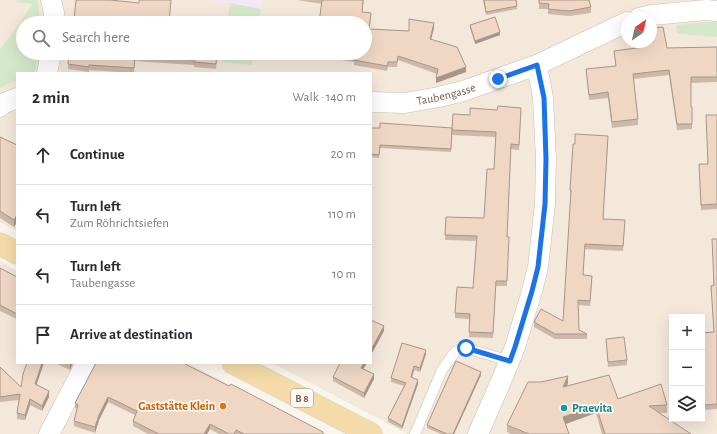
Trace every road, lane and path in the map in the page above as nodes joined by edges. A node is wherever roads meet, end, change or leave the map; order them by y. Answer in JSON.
{"nodes":[{"id":1,"x":50,"y":0,"type":"edge"},
{"id":2,"x":717,"y":11,"type":"edge"},
{"id":3,"x":657,"y":15,"type":"edge"},
{"id":4,"x":54,"y":16,"type":"edge"},
{"id":5,"x":621,"y":25,"type":"edge"},
{"id":6,"x":50,"y":60,"type":"edge"},
{"id":7,"x":537,"y":65,"type":"junction"},
{"id":8,"x":47,"y":72,"type":"edge"},
{"id":9,"x":16,"y":98,"type":"edge"},
{"id":10,"x":372,"y":102,"type":"edge"},
{"id":11,"x":0,"y":107,"type":"edge"},
{"id":12,"x":0,"y":244,"type":"edge"},
{"id":13,"x":16,"y":252,"type":"edge"},
{"id":14,"x":510,"y":361,"type":"junction"},
{"id":15,"x":85,"y":364,"type":"edge"},
{"id":16,"x":235,"y":364,"type":"edge"},
{"id":17,"x":49,"y":434,"type":"edge"},
{"id":18,"x":371,"y":434,"type":"edge"},
{"id":19,"x":415,"y":434,"type":"edge"},
{"id":20,"x":478,"y":434,"type":"edge"}],
"edges":[{"from":1,"to":4,"type":"street"},
{"from":2,"to":3,"type":"street"},
{"from":5,"to":7,"type":"street","name":"Taubengasse"},
{"from":6,"to":8,"type":"street"},
{"from":7,"to":10,"type":"street","name":"Taubengasse"},
{"from":7,"to":14,"type":"street"},
{"from":9,"to":11,"type":"street"},
{"from":12,"to":13,"type":"main road"},
{"from":14,"to":19,"type":"lane"},
{"from":14,"to":20,"type":"street"},
{"from":15,"to":17,"type":"street"},
{"from":16,"to":18,"type":"main road","number":"B 8"}]}
